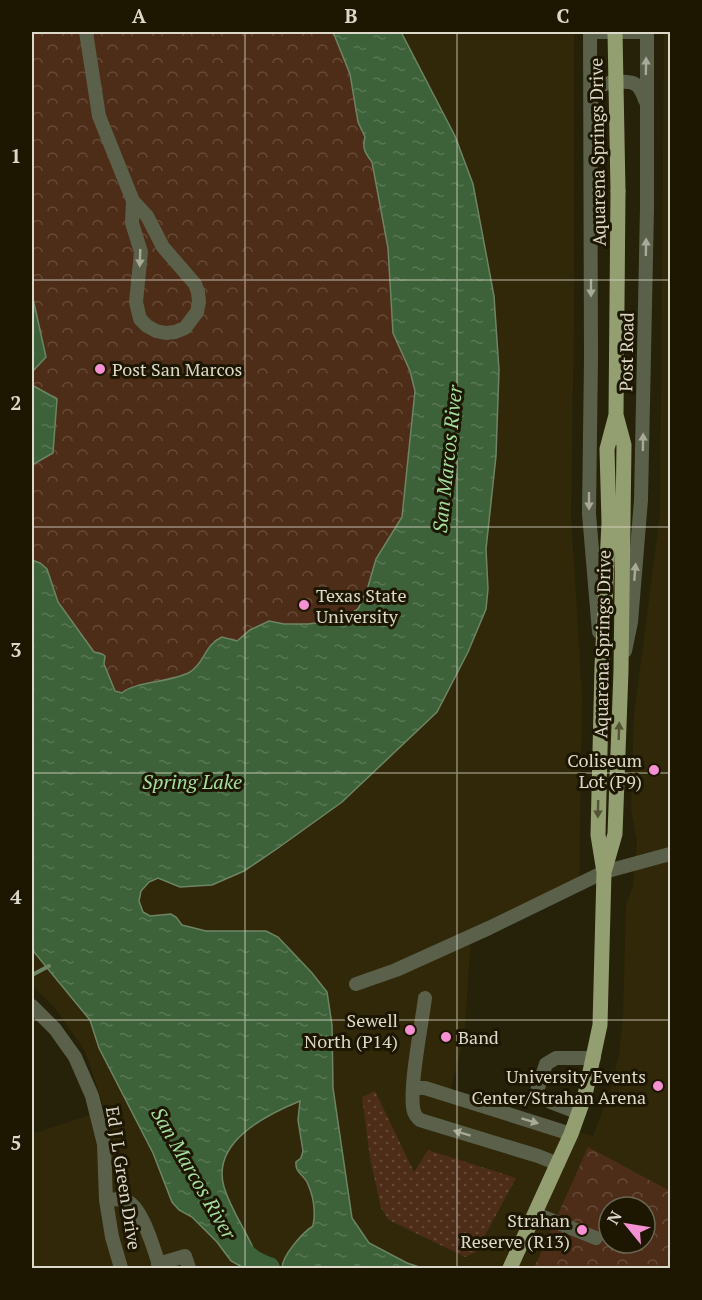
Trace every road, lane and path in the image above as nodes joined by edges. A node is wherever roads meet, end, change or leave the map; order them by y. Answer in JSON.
{"nodes":[{"id":1,"x":86,"y":32,"type":"edge"},
{"id":2,"x":590,"y":32,"type":"edge"},
{"id":3,"x":615,"y":32,"type":"edge"},
{"id":4,"x":646,"y":32,"type":"edge"},
{"id":5,"x":645,"y":101,"type":"junction"},
{"id":6,"x":591,"y":104,"type":"junction"},
{"id":7,"x":133,"y":201,"type":"junction"},
{"id":8,"x":616,"y":415,"type":"junction"},
{"id":9,"x":602,"y":667,"type":"junction"},
{"id":10,"x":621,"y":671,"type":"junction"},
{"id":11,"x":670,"y":854,"type":"edge"},
{"id":12,"x":604,"y":872,"type":"junction"},
{"id":13,"x":356,"y":984,"type":"dead end"},
{"id":14,"x":425,"y":998,"type":"dead end"},
{"id":15,"x":32,"y":1006,"type":"edge"},
{"id":16,"x":594,"y":1058,"type":"junction"},
{"id":17,"x":414,"y":1088,"type":"junction"},
{"id":18,"x":579,"y":1113,"type":"junction"},
{"id":19,"x":571,"y":1134,"type":"junction"},
{"id":20,"x":558,"y":1164,"type":"junction"},
{"id":21,"x":106,"y":1200,"type":"junction"},
{"id":22,"x":536,"y":1214,"type":"junction"},
{"id":23,"x":596,"y":1238,"type":"dead end"},
{"id":24,"x":159,"y":1266,"type":"edge"},
{"id":25,"x":121,"y":1269,"type":"edge"},
{"id":26,"x":189,"y":1269,"type":"edge"},
{"id":27,"x":510,"y":1269,"type":"edge"}],
"edges":[{"from":1,"to":7,"type":"street"},
{"from":2,"to":4,"type":"street"},
{"from":2,"to":6,"type":"street","name":"Post Road"},
{"from":3,"to":8,"type":"main road","name":"Aquarena Springs Drive","bridge":true},
{"from":5,"to":4,"type":"street","name":"Post Road","one_way":true},
{"from":5,"to":6,"type":"street"},
{"from":10,"to":5,"type":"street","name":"Post Road","one_way":true},
{"from":6,"to":9,"type":"street","name":"Post Road","one_way":true},
{"from":7,"to":7,"type":"street","one_way":true},
{"from":8,"to":9,"type":"main road","name":"Aquarena Springs Drive"},
{"from":8,"to":10,"type":"main road","name":"Aquarena Springs Drive"},
{"from":9,"to":12,"type":"main road","name":"Aquarena Springs Drive","one_way":true},
{"from":12,"to":10,"type":"main road","name":"Aquarena Springs Drive","one_way":true},
{"from":11,"to":12,"type":"street"},
{"from":12,"to":13,"type":"street"},
{"from":12,"to":16,"type":"main road","name":"Aquarena Springs Drive"},
{"from":14,"to":17,"type":"street"},
{"from":15,"to":21,"type":"street","name":"Ed J L Green Drive"},
{"from":16,"to":18,"type":"main road","name":"Aquarena Springs Drive"},
{"from":16,"to":18,"type":"street"},
{"from":17,"to":19,"type":"street","one_way":true},
{"from":20,"to":17,"type":"street","one_way":true},
{"from":18,"to":19,"type":"main road","name":"Aquarena Springs Drive"},
{"from":19,"to":20,"type":"main road","name":"Aquarena Springs Drive"},
{"from":20,"to":22,"type":"main road","name":"Aquarena Springs Drive"},
{"from":21,"to":24,"type":"street"},
{"from":21,"to":25,"type":"street","name":"Ed J L Green Drive"},
{"from":22,"to":23,"type":"street"},
{"from":22,"to":27,"type":"main road","name":"Aquarena Springs Drive"},
{"from":24,"to":26,"type":"street"}]}
